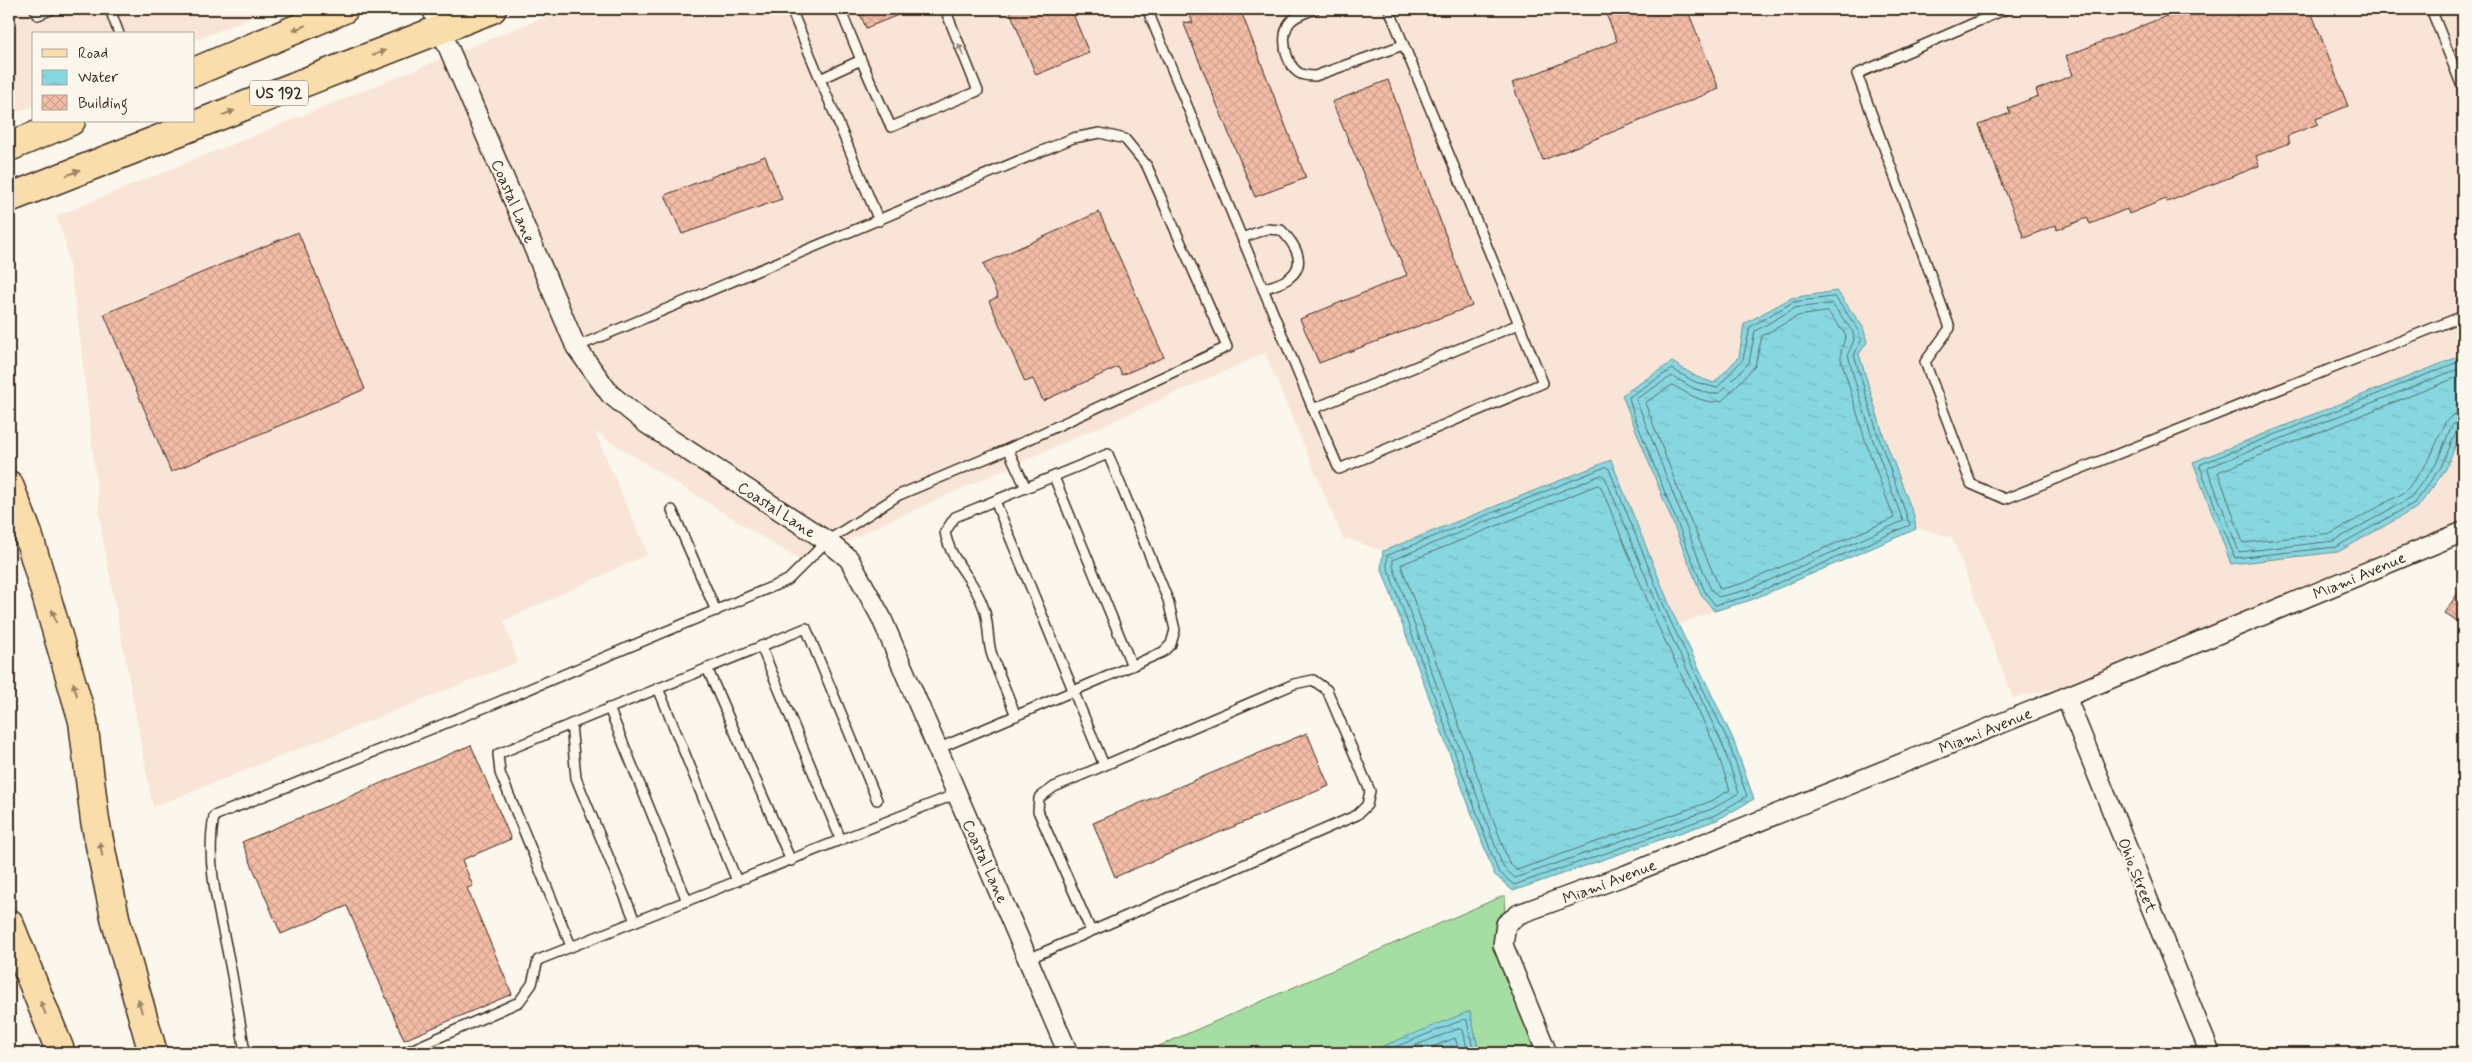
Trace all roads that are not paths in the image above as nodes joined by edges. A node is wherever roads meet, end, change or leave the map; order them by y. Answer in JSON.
{"nodes":[{"id":1,"x":35,"y":9,"type":"edge"},
{"id":2,"x":53,"y":9,"type":"edge"},
{"id":3,"x":110,"y":9,"type":"edge"},
{"id":4,"x":344,"y":9,"type":"edge"},
{"id":5,"x":492,"y":9,"type":"edge"},
{"id":6,"x":791,"y":9,"type":"edge"},
{"id":7,"x":840,"y":9,"type":"edge"},
{"id":8,"x":944,"y":9,"type":"edge"},
{"id":9,"x":1147,"y":9,"type":"edge"},
{"id":10,"x":1316,"y":9,"type":"edge"},
{"id":11,"x":1388,"y":9,"type":"edge"},
{"id":12,"x":2006,"y":9,"type":"edge"},
{"id":13,"x":2431,"y":9,"type":"edge"},
{"id":14,"x":436,"y":19,"type":"edge"},
{"id":15,"x":118,"y":32,"type":"edge"},
{"id":16,"x":1403,"y":45,"type":"junction"},
{"id":17,"x":861,"y":60,"type":"junction"},
{"id":18,"x":195,"y":72,"type":"edge"},
{"id":19,"x":820,"y":79,"type":"junction"},
{"id":20,"x":2463,"y":89,"type":"edge"},
{"id":21,"x":195,"y":120,"type":"edge"},
{"id":22,"x":69,"y":122,"type":"edge"},
{"id":23,"x":190,"y":122,"type":"edge"},
{"id":24,"x":9,"y":147,"type":"edge"},
{"id":25,"x":9,"y":198,"type":"edge"},
{"id":26,"x":879,"y":221,"type":"junction"},
{"id":27,"x":1242,"y":238,"type":"junction"},
{"id":28,"x":1263,"y":289,"type":"junction"},
{"id":29,"x":2463,"y":316,"type":"edge"},
{"id":30,"x":1519,"y":324,"type":"junction"},
{"id":31,"x":576,"y":347,"type":"junction"},
{"id":32,"x":1313,"y":409,"type":"junction"},
{"id":33,"x":1008,"y":449,"type":"junction"},
{"id":34,"x":1054,"y":476,"type":"junction"},
{"id":35,"x":9,"y":485,"type":"edge"},
{"id":36,"x":1026,"y":488,"type":"junction"},
{"id":37,"x":995,"y":501,"type":"junction"},
{"id":38,"x":672,"y":510,"type":"dead end"},
{"id":39,"x":2463,"y":532,"type":"edge"},
{"id":40,"x":827,"y":541,"type":"junction"},
{"id":41,"x":716,"y":611,"type":"junction"},
{"id":42,"x":761,"y":646,"type":"junction"},
{"id":43,"x":1132,"y":666,"type":"junction"},
{"id":44,"x":707,"y":668,"type":"junction"},
{"id":45,"x":658,"y":688,"type":"junction"},
{"id":46,"x":1074,"y":692,"type":"junction"},
{"id":47,"x":2066,"y":697,"type":"junction"},
{"id":48,"x":609,"y":708,"type":"junction"},
{"id":49,"x":1016,"y":716,"type":"junction"},
{"id":50,"x":571,"y":724,"type":"junction"},
{"id":51,"x":938,"y":748,"type":"junction"},
{"id":52,"x":1104,"y":765,"type":"junction"},
{"id":53,"x":956,"y":794,"type":"junction"},
{"id":54,"x":878,"y":800,"type":"dead end"},
{"id":55,"x":841,"y":840,"type":"junction"},
{"id":56,"x":790,"y":861,"type":"junction"},
{"id":57,"x":737,"y":882,"type":"junction"},
{"id":58,"x":687,"y":901,"type":"junction"},
{"id":59,"x":9,"y":922,"type":"edge"},
{"id":60,"x":635,"y":922,"type":"junction"},
{"id":61,"x":1091,"y":931,"type":"junction"},
{"id":62,"x":571,"y":946,"type":"junction"},
{"id":63,"x":1028,"y":959,"type":"junction"},
{"id":64,"x":62,"y":1053,"type":"edge"},
{"id":65,"x":153,"y":1053,"type":"edge"},
{"id":66,"x":245,"y":1053,"type":"edge"},
{"id":67,"x":404,"y":1053,"type":"edge"},
{"id":68,"x":1068,"y":1053,"type":"edge"},
{"id":69,"x":1547,"y":1053,"type":"edge"},
{"id":70,"x":2210,"y":1053,"type":"edge"}],
"edges":[{"from":1,"to":2,"type":"lane"},
{"from":3,"to":15,"type":"lane"},
{"from":4,"to":18,"type":"main road","one_way":true},
{"from":5,"to":14,"type":"main road","number":"US 192"},
{"from":6,"to":19,"type":"lane"},
{"from":7,"to":17,"type":"lane"},
{"from":17,"to":8,"type":"lane","one_way":true},
{"from":9,"to":27,"type":"lane"},
{"from":10,"to":16,"type":"lane"},
{"from":11,"to":16,"type":"lane"},
{"from":12,"to":29,"type":"lane"},
{"from":13,"to":20,"type":"lane"},
{"from":21,"to":14,"type":"main road","number":"US 192","one_way":true},
{"from":14,"to":31,"type":"street","name":"Coastal Lane"},
{"from":16,"to":30,"type":"lane"},
{"from":17,"to":19,"type":"lane"},
{"from":19,"to":26,"type":"lane"},
{"from":22,"to":24,"type":"main road"},
{"from":25,"to":23,"type":"main road","number":"US 192","one_way":true},
{"from":26,"to":31,"type":"lane"},
{"from":26,"to":33,"type":"lane"},
{"from":27,"to":28,"type":"lane"},
{"from":27,"to":28,"type":"lane"},
{"from":28,"to":32,"type":"lane"},
{"from":30,"to":32,"type":"lane"},
{"from":30,"to":32,"type":"lane"},
{"from":31,"to":40,"type":"street","name":"Coastal Lane"},
{"from":33,"to":36,"type":"lane"},
{"from":33,"to":40,"type":"lane"},
{"from":34,"to":36,"type":"lane"},
{"from":34,"to":43,"type":"lane"},
{"from":34,"to":43,"type":"lane"},
{"from":65,"to":35,"type":"main road","one_way":true},
{"from":36,"to":37,"type":"lane"},
{"from":37,"to":46,"type":"lane"},
{"from":37,"to":49,"type":"lane"},
{"from":38,"to":41,"type":"lane"},
{"from":39,"to":47,"type":"street","name":"Miami Avenue"},
{"from":40,"to":41,"type":"lane"},
{"from":40,"to":51,"type":"street","name":"Coastal Lane"},
{"from":41,"to":66,"type":"lane"},
{"from":42,"to":44,"type":"lane"},
{"from":42,"to":54,"type":"lane"},
{"from":42,"to":55,"type":"lane"},
{"from":43,"to":46,"type":"lane"},
{"from":44,"to":45,"type":"lane"},
{"from":44,"to":56,"type":"lane"},
{"from":45,"to":48,"type":"lane"},
{"from":45,"to":57,"type":"lane"},
{"from":46,"to":49,"type":"lane"},
{"from":46,"to":52,"type":"lane"},
{"from":47,"to":69,"type":"street","name":"Miami Avenue"},
{"from":47,"to":70,"type":"street","name":"Ohio Street"},
{"from":48,"to":50,"type":"lane"},
{"from":48,"to":58,"type":"lane"},
{"from":49,"to":51,"type":"lane"},
{"from":50,"to":60,"type":"lane"},
{"from":50,"to":62,"type":"lane"},
{"from":51,"to":53,"type":"street","name":"Coastal Lane"},
{"from":52,"to":61,"type":"lane"},
{"from":52,"to":61,"type":"lane"},
{"from":53,"to":55,"type":"lane"},
{"from":53,"to":63,"type":"street","name":"Coastal Lane"},
{"from":55,"to":56,"type":"lane"},
{"from":56,"to":57,"type":"lane"},
{"from":57,"to":58,"type":"lane"},
{"from":58,"to":60,"type":"lane"},
{"from":64,"to":59,"type":"main road","one_way":true},
{"from":60,"to":62,"type":"lane"},
{"from":61,"to":63,"type":"lane"},
{"from":62,"to":67,"type":"lane"},
{"from":63,"to":68,"type":"street","name":"Coastal Lane"}]}
